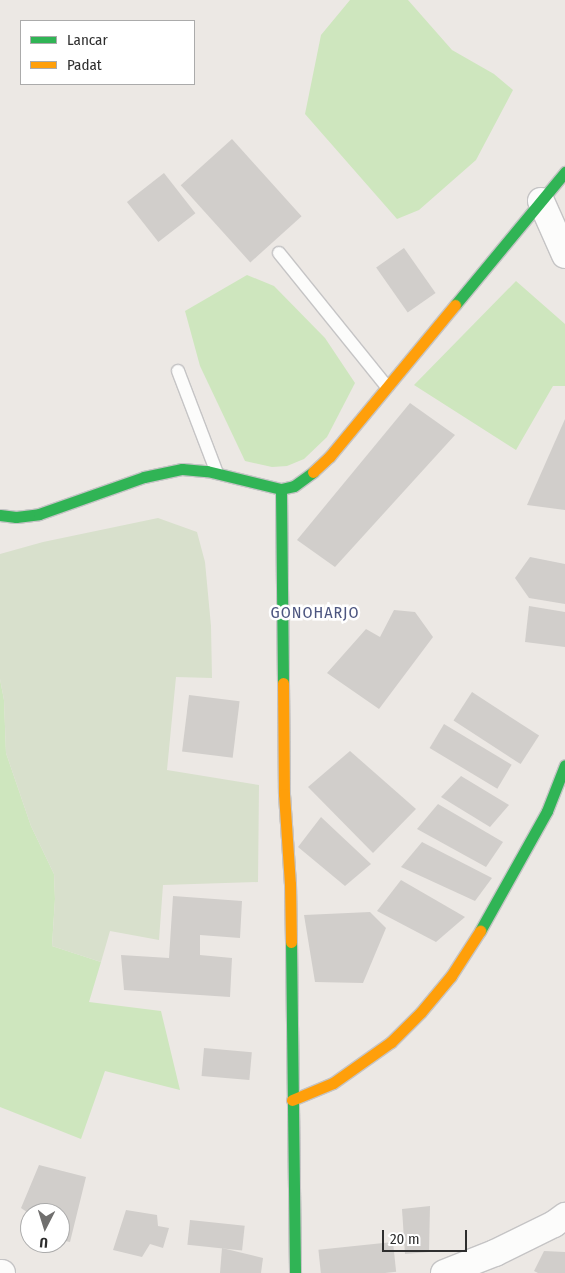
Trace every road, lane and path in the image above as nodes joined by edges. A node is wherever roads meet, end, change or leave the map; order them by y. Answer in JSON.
{"nodes":[{"id":1,"x":565,"y":172,"type":"edge"},
{"id":2,"x":542,"y":201,"type":"junction"},
{"id":3,"x":279,"y":253,"type":"dead end"},
{"id":4,"x":565,"y":255,"type":"edge"},
{"id":5,"x":178,"y":371,"type":"dead end"},
{"id":6,"x":387,"y":387,"type":"junction"},
{"id":7,"x":216,"y":474,"type":"junction"},
{"id":8,"x":281,"y":489,"type":"junction"},
{"id":9,"x":0,"y":515,"type":"edge"},
{"id":10,"x":565,"y":765,"type":"edge"},
{"id":11,"x":292,"y":1100,"type":"junction"},
{"id":12,"x":565,"y":1216,"type":"edge"},
{"id":13,"x":295,"y":1273,"type":"edge"},
{"id":14,"x":444,"y":1273,"type":"edge"}],
"edges":[{"from":1,"to":2,"type":"street"},
{"from":2,"to":4,"type":"street"},
{"from":2,"to":6,"type":"street"},
{"from":3,"to":6,"type":"lane"},
{"from":5,"to":7,"type":"lane"},
{"from":6,"to":8,"type":"street"},
{"from":7,"to":8,"type":"street"},
{"from":7,"to":9,"type":"street"},
{"from":8,"to":11,"type":"street"},
{"from":10,"to":11,"type":"street"},
{"from":11,"to":13,"type":"street"},
{"from":12,"to":14,"type":"street"}]}
